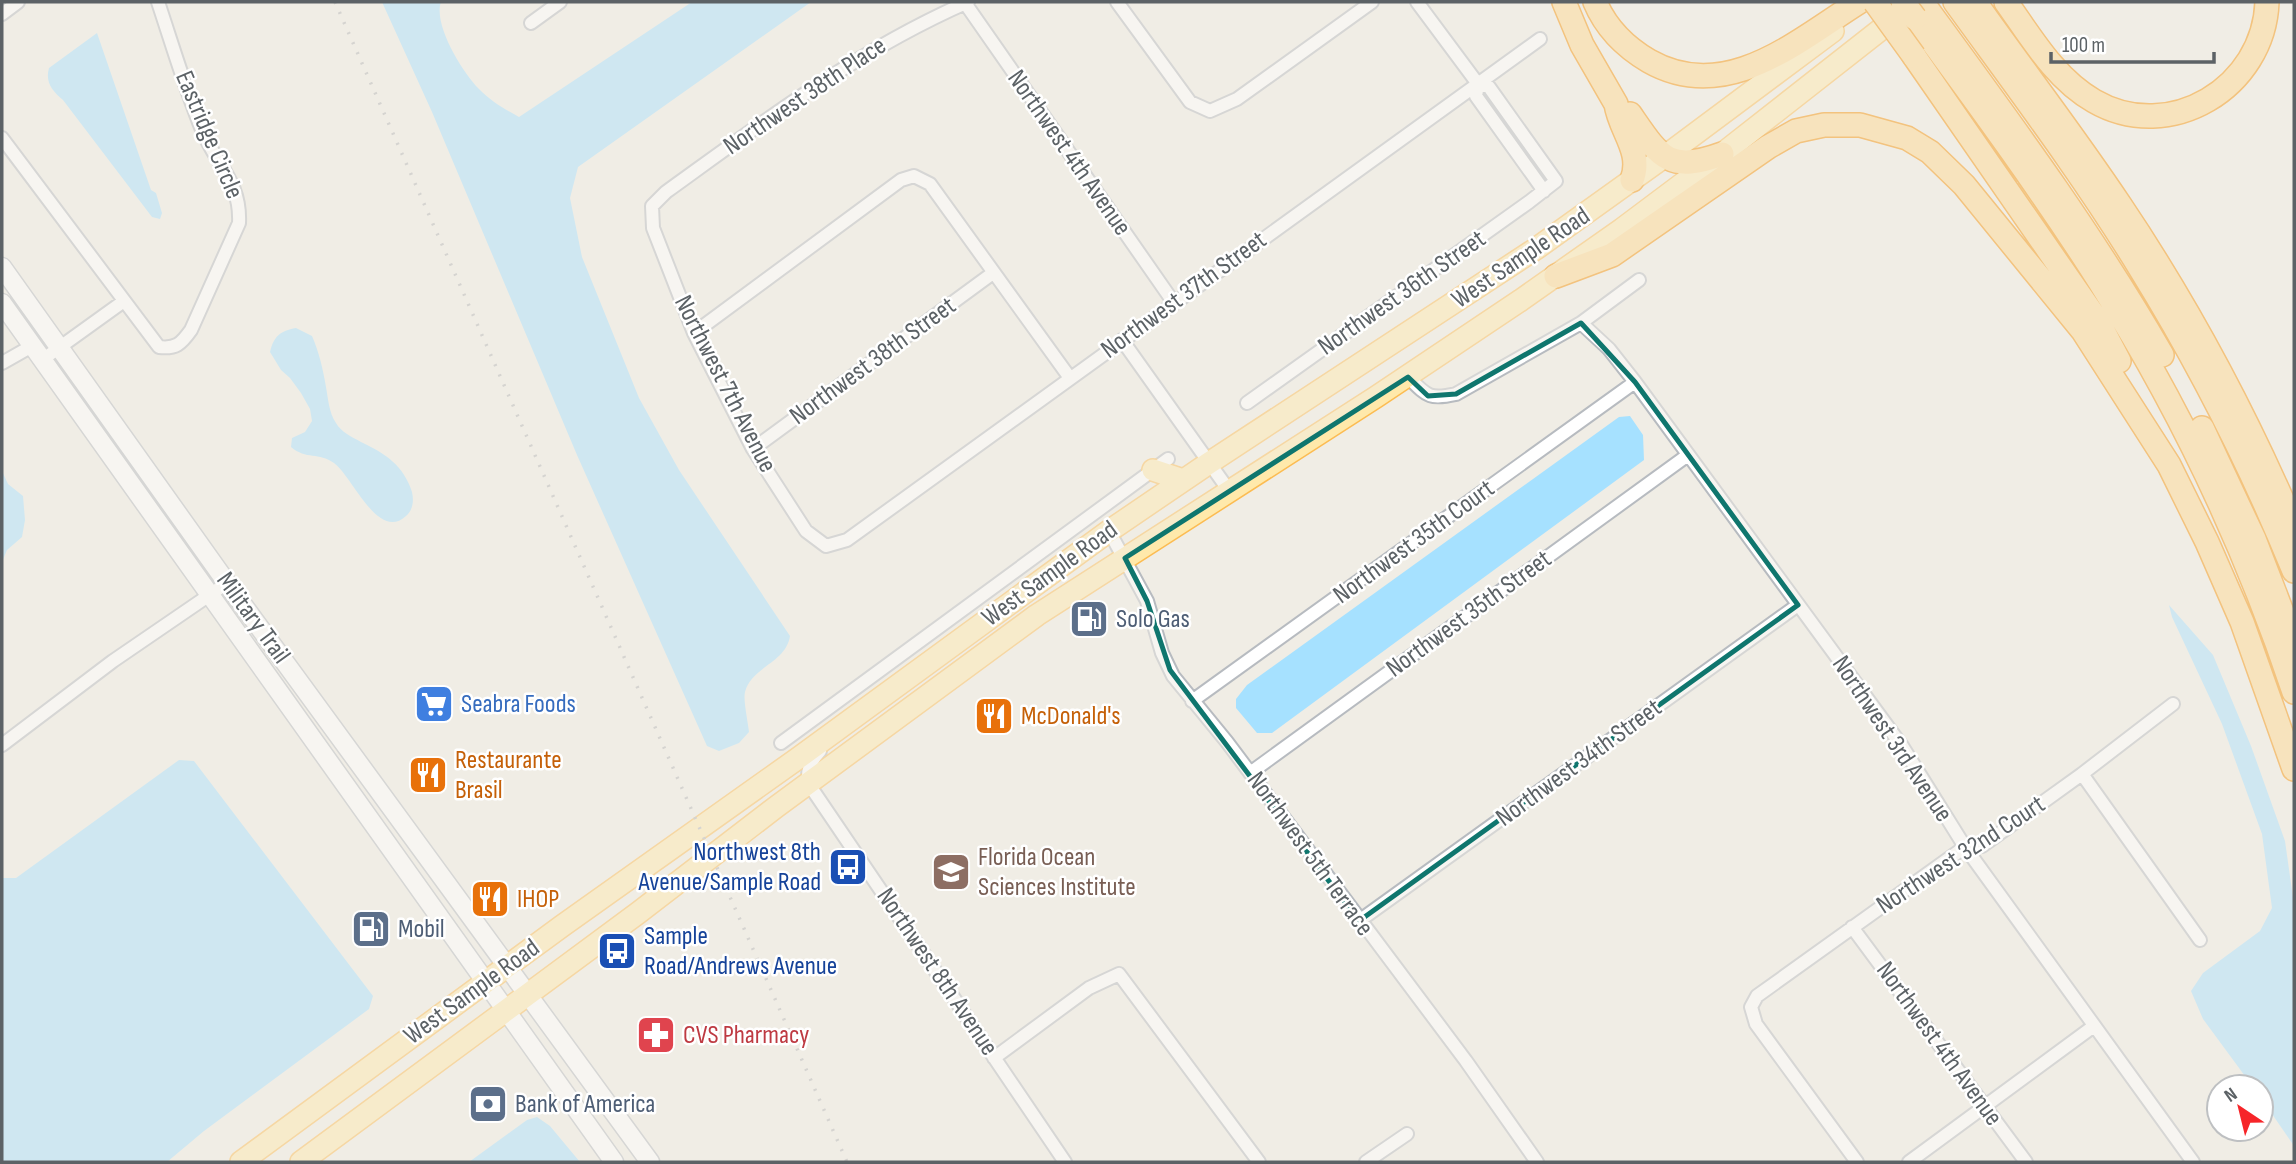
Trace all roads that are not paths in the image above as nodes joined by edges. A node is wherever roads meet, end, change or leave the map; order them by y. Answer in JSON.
{"nodes":[{"id":1,"x":18,"y":2,"type":"edge"},
{"id":2,"x":158,"y":2,"type":"edge"},
{"id":3,"x":560,"y":2,"type":"edge"},
{"id":4,"x":967,"y":2,"type":"edge"},
{"id":5,"x":1117,"y":2,"type":"edge"},
{"id":6,"x":1373,"y":2,"type":"edge"},
{"id":7,"x":1417,"y":2,"type":"edge"},
{"id":8,"x":1564,"y":2,"type":"edge"},
{"id":9,"x":1595,"y":2,"type":"edge"},
{"id":10,"x":1860,"y":2,"type":"edge"},
{"id":11,"x":1873,"y":2,"type":"edge"},
{"id":12,"x":1903,"y":2,"type":"edge"},
{"id":13,"x":1915,"y":2,"type":"edge"},
{"id":14,"x":1922,"y":2,"type":"edge"},
{"id":15,"x":2006,"y":2,"type":"edge"},
{"id":16,"x":2267,"y":2,"type":"edge"},
{"id":17,"x":1968,"y":7,"type":"edge"},
{"id":18,"x":2,"y":14,"type":"edge"},
{"id":19,"x":530,"y":23,"type":"dead end"},
{"id":20,"x":1939,"y":38,"type":"junction"},
{"id":21,"x":1541,"y":39,"type":"dead end"},
{"id":22,"x":1478,"y":84,"type":"junction"},
{"id":23,"x":1616,"y":104,"type":"junction"},
{"id":24,"x":2,"y":138,"type":"edge"},
{"id":25,"x":1722,"y":154,"type":"junction"},
{"id":26,"x":1664,"y":157,"type":"junction"},
{"id":27,"x":1632,"y":180,"type":"junction"},
{"id":28,"x":1544,"y":191,"type":"junction"},
{"id":29,"x":652,"y":206,"type":"joint"},
{"id":30,"x":2,"y":267,"type":"edge"},
{"id":31,"x":993,"y":273,"type":"junction"},
{"id":32,"x":1556,"y":276,"type":"junction"},
{"id":33,"x":1639,"y":280,"type":"dead end"},
{"id":34,"x":124,"y":301,"type":"junction"},
{"id":35,"x":2,"y":303,"type":"edge"},
{"id":36,"x":1174,"y":303,"type":"junction"},
{"id":37,"x":1581,"y":323,"type":"junction"},
{"id":38,"x":694,"y":333,"type":"junction"},
{"id":39,"x":1122,"y":340,"type":"junction"},
{"id":40,"x":60,"y":347,"type":"junction"},
{"id":41,"x":37,"y":353,"type":"junction"},
{"id":42,"x":2,"y":363,"type":"edge"},
{"id":43,"x":1070,"y":377,"type":"junction"},
{"id":44,"x":1408,"y":377,"type":"junction"},
{"id":45,"x":1636,"y":382,"type":"junction"},
{"id":46,"x":1247,"y":403,"type":"dead end"},
{"id":47,"x":753,"y":449,"type":"junction"},
{"id":48,"x":1688,"y":455,"type":"junction"},
{"id":49,"x":1209,"y":463,"type":"junction"},
{"id":50,"x":1161,"y":464,"type":"joint"},
{"id":51,"x":2169,"y":465,"type":"junction"},
{"id":52,"x":1183,"y":480,"type":"junction"},
{"id":53,"x":1230,"y":492,"type":"junction"},
{"id":54,"x":2294,"y":527,"type":"edge"},
{"id":55,"x":1109,"y":531,"type":"junction"},
{"id":56,"x":826,"y":546,"type":"joint"},
{"id":57,"x":1125,"y":558,"type":"junction"},
{"id":58,"x":2294,"y":571,"type":"edge"},
{"id":59,"x":227,"y":583,"type":"junction"},
{"id":60,"x":211,"y":594,"type":"junction"},
{"id":61,"x":1798,"y":606,"type":"junction"},
{"id":62,"x":2294,"y":643,"type":"edge"},
{"id":63,"x":2294,"y":692,"type":"edge"},
{"id":64,"x":843,"y":698,"type":"junction"},
{"id":65,"x":1192,"y":701,"type":"junction"},
{"id":66,"x":2173,"y":704,"type":"dead end"},
{"id":67,"x":853,"y":718,"type":"junction"},
{"id":68,"x":781,"y":743,"type":"dead end"},
{"id":69,"x":2,"y":745,"type":"edge"},
{"id":70,"x":2294,"y":769,"type":"edge"},
{"id":71,"x":1250,"y":773,"type":"junction"},
{"id":72,"x":2082,"y":775,"type":"junction"},
{"id":73,"x":808,"y":783,"type":"junction"},
{"id":74,"x":1965,"y":847,"type":"junction"},
{"id":75,"x":1359,"y":921,"type":"junction"},
{"id":76,"x":1852,"y":927,"type":"junction"},
{"id":77,"x":2200,"y":940,"type":"dead end"},
{"id":78,"x":506,"y":967,"type":"junction"},
{"id":79,"x":485,"y":982,"type":"junction"},
{"id":80,"x":526,"y":995,"type":"junction"},
{"id":81,"x":505,"y":1011,"type":"junction"},
{"id":82,"x":2094,"y":1026,"type":"junction"},
{"id":83,"x":994,"y":1058,"type":"junction"},
{"id":84,"x":1985,"y":1106,"type":"junction"},
{"id":85,"x":1407,"y":1134,"type":"dead end"},
{"id":86,"x":240,"y":1162,"type":"edge"},
{"id":87,"x":301,"y":1162,"type":"edge"},
{"id":88,"x":614,"y":1162,"type":"edge"},
{"id":89,"x":650,"y":1162,"type":"edge"},
{"id":90,"x":1065,"y":1162,"type":"edge"},
{"id":91,"x":1259,"y":1162,"type":"edge"},
{"id":92,"x":1367,"y":1162,"type":"edge"},
{"id":93,"x":1537,"y":1162,"type":"edge"},
{"id":94,"x":1857,"y":1162,"type":"edge"},
{"id":95,"x":1909,"y":1162,"type":"edge"},
{"id":96,"x":2026,"y":1162,"type":"edge"},
{"id":97,"x":2193,"y":1162,"type":"edge"}],
"edges":[{"from":1,"to":18,"type":"street"},
{"from":2,"to":34,"type":"street","name":"Eastridge Circle"},
{"from":3,"to":19,"type":"street"},
{"from":4,"to":29,"type":"street","name":"Northwest 38th Place"},
{"from":4,"to":36,"type":"street","name":"Northwest 4th Avenue"},
{"from":5,"to":6,"type":"street"},
{"from":7,"to":22,"type":"street"},
{"from":8,"to":23,"type":"highway"},
{"from":9,"to":10,"type":"highway"},
{"from":11,"to":26,"type":"main road","name":"West Sample Road"},
{"from":11,"to":51,"type":"highway","bridge":true},
{"from":12,"to":20,"type":"highway","bridge":true},
{"from":13,"to":25,"type":"main road","name":"West Sample Road"},
{"from":14,"to":20,"type":"highway"},
{"from":15,"to":16,"type":"highway"},
{"from":17,"to":54,"type":"highway"},
{"from":17,"to":58,"type":"highway"},
{"from":20,"to":62,"type":"highway"},
{"from":20,"to":63,"type":"highway"},
{"from":21,"to":22,"type":"street","name":"Northwest 37th Street"},
{"from":22,"to":28,"type":"street"},
{"from":22,"to":28,"type":"street","name":"Northwest 36th Street"},
{"from":22,"to":36,"type":"street","name":"Northwest 37th Street"},
{"from":23,"to":26,"type":"highway"},
{"from":23,"to":27,"type":"highway"},
{"from":24,"to":34,"type":"street"},
{"from":25,"to":26,"type":"highway"},
{"from":25,"to":32,"type":"main road","name":"West Sample Road"},
{"from":26,"to":27,"type":"main road","name":"West Sample Road"},
{"from":27,"to":49,"type":"main road","name":"West Sample Road"},
{"from":28,"to":46,"type":"street","name":"Northwest 36th Street"},
{"from":29,"to":38,"type":"street","name":"Northwest 7th Avenue"},
{"from":30,"to":40,"type":"street","name":"Military Trail"},
{"from":31,"to":38,"type":"street"},
{"from":31,"to":43,"type":"street"},
{"from":31,"to":47,"type":"street","name":"Northwest 38th Street"},
{"from":32,"to":44,"type":"main road","name":"West Sample Road"},
{"from":32,"to":51,"type":"highway"},
{"from":33,"to":37,"type":"street"},
{"from":34,"to":40,"type":"street"},
{"from":35,"to":41,"type":"street","name":"Military Trail"},
{"from":36,"to":39,"type":"street","name":"Northwest 37th Street"},
{"from":37,"to":44,"type":"street"},
{"from":37,"to":45,"type":"street","name":"Northwest 3rd Avenue"},
{"from":38,"to":47,"type":"street","name":"Northwest 7th Avenue"},
{"from":39,"to":43,"type":"street","name":"Northwest 37th Street"},
{"from":39,"to":49,"type":"street"},
{"from":40,"to":41,"type":"street"},
{"from":40,"to":59,"type":"street","name":"Military Trail"},
{"from":41,"to":42,"type":"street"},
{"from":41,"to":60,"type":"street","name":"Military Trail"},
{"from":43,"to":56,"type":"street","name":"Northwest 37th Street"},
{"from":44,"to":53,"type":"main road","name":"West Sample Road"},
{"from":45,"to":48,"type":"street","name":"Northwest 3rd Avenue"},
{"from":45,"to":65,"type":"street","name":"Northwest 35th Court"},
{"from":47,"to":56,"type":"street","name":"Northwest 7th Avenue"},
{"from":48,"to":61,"type":"street","name":"Northwest 3rd Avenue"},
{"from":48,"to":71,"type":"street","name":"Northwest 35th Street"},
{"from":49,"to":52,"type":"main road","name":"West Sample Road"},
{"from":49,"to":53,"type":"street"},
{"from":50,"to":52,"type":"main road"},
{"from":50,"to":64,"type":"street"},
{"from":51,"to":70,"type":"highway"},
{"from":52,"to":55,"type":"main road","name":"West Sample Road"},
{"from":53,"to":57,"type":"main road","name":"West Sample Road"},
{"from":55,"to":57,"type":"street","name":"Northwest 5th Terrace"},
{"from":55,"to":67,"type":"main road","name":"West Sample Road"},
{"from":57,"to":65,"type":"street","name":"Northwest 5th Terrace"},
{"from":57,"to":73,"type":"main road","name":"West Sample Road"},
{"from":59,"to":60,"type":"street"},
{"from":59,"to":78,"type":"street","name":"Military Trail"},
{"from":60,"to":69,"type":"street"},
{"from":60,"to":79,"type":"street","name":"Military Trail"},
{"from":61,"to":74,"type":"street","name":"Northwest 3rd Avenue"},
{"from":61,"to":75,"type":"street","name":"Northwest 34th Street"},
{"from":64,"to":67,"type":"street"},
{"from":64,"to":68,"type":"street"},
{"from":65,"to":71,"type":"street","name":"Northwest 5th Terrace"},
{"from":66,"to":72,"type":"street","name":"Northwest 32nd Court"},
{"from":67,"to":73,"type":"street"},
{"from":67,"to":78,"type":"main road","name":"West Sample Road"},
{"from":71,"to":75,"type":"street","name":"Northwest 5th Terrace"},
{"from":72,"to":74,"type":"street","name":"Northwest 32nd Court"},
{"from":72,"to":77,"type":"street"},
{"from":73,"to":80,"type":"main road","name":"West Sample Road"},
{"from":73,"to":83,"type":"street","name":"Northwest 8th Avenue"},
{"from":74,"to":76,"type":"street","name":"Northwest 32nd Court"},
{"from":74,"to":82,"type":"street","name":"Northwest 3rd Avenue"},
{"from":75,"to":93,"type":"street","name":"Northwest 5th Terrace"},
{"from":76,"to":84,"type":"street","name":"Northwest 4th Avenue"},
{"from":76,"to":94,"type":"street","name":"Northwest 32nd Court"},
{"from":78,"to":79,"type":"main road","name":"West Sample Road"},
{"from":78,"to":80,"type":"street","name":"Military Trail"},
{"from":79,"to":81,"type":"street","name":"Military Trail"},
{"from":79,"to":86,"type":"main road","name":"West Sample Road"},
{"from":80,"to":81,"type":"main road","name":"West Sample Road"},
{"from":80,"to":89,"type":"street","name":"Military Trail"},
{"from":81,"to":87,"type":"main road","name":"West Sample Road"},
{"from":81,"to":88,"type":"street","name":"Military Trail"},
{"from":82,"to":84,"type":"street"},
{"from":82,"to":97,"type":"street","name":"Northwest 3rd Avenue"},
{"from":83,"to":90,"type":"street","name":"Northwest 8th Avenue"},
{"from":83,"to":91,"type":"street"},
{"from":84,"to":95,"type":"street"},
{"from":84,"to":96,"type":"street","name":"Northwest 4th Avenue"},
{"from":85,"to":92,"type":"street"}]}
